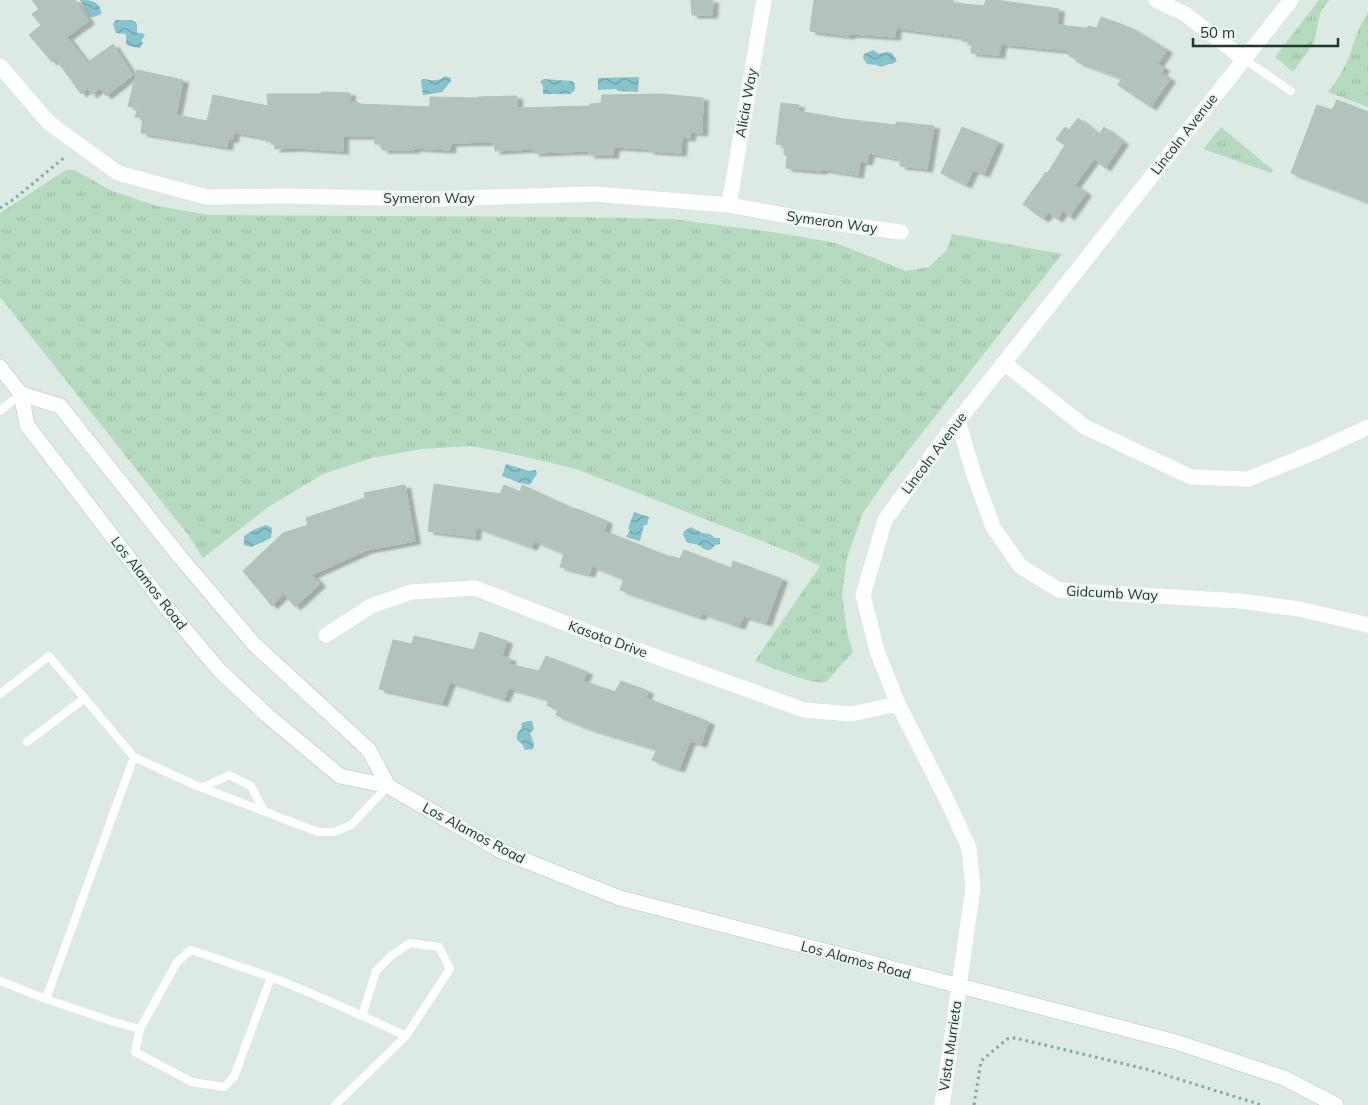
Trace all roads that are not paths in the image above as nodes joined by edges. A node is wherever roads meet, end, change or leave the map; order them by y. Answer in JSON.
{"nodes":[{"id":1,"x":764,"y":0,"type":"edge"},
{"id":2,"x":1156,"y":0,"type":"edge"},
{"id":3,"x":1291,"y":0,"type":"edge"},
{"id":4,"x":1244,"y":59,"type":"junction"},
{"id":5,"x":0,"y":66,"type":"edge"},
{"id":6,"x":1291,"y":91,"type":"dead end"},
{"id":7,"x":729,"y":205,"type":"junction"},
{"id":8,"x":901,"y":232,"type":"dead end"},
{"id":9,"x":1004,"y":363,"type":"junction"},
{"id":10,"x":0,"y":367,"type":"edge"},
{"id":11,"x":21,"y":394,"type":"junction"},
{"id":12,"x":0,"y":411,"type":"edge"},
{"id":13,"x":958,"y":421,"type":"junction"},
{"id":14,"x":1368,"y":427,"type":"edge"},
{"id":15,"x":1368,"y":624,"type":"edge"},
{"id":16,"x":326,"y":635,"type":"dead end"},
{"id":17,"x":0,"y":694,"type":"edge"},
{"id":18,"x":85,"y":698,"type":"junction"},
{"id":19,"x":898,"y":704,"type":"junction"},
{"id":20,"x":27,"y":742,"type":"dead end"},
{"id":21,"x":134,"y":757,"type":"junction"},
{"id":22,"x":388,"y":786,"type":"junction"},
{"id":23,"x":202,"y":788,"type":"junction"},
{"id":24,"x":264,"y":811,"type":"junction"},
{"id":25,"x":271,"y":977,"type":"junction"},
{"id":26,"x":0,"y":981,"type":"edge"},
{"id":27,"x":959,"y":986,"type":"junction"},
{"id":28,"x":46,"y":999,"type":"junction"},
{"id":29,"x":362,"y":1016,"type":"junction"},
{"id":30,"x":140,"y":1029,"type":"junction"},
{"id":31,"x":406,"y":1036,"type":"junction"},
{"id":32,"x":335,"y":1105,"type":"edge"},
{"id":33,"x":942,"y":1105,"type":"edge"},
{"id":34,"x":1336,"y":1105,"type":"edge"}],
"edges":[{"from":1,"to":7,"type":"street","name":"Alicia Way"},
{"from":2,"to":4,"type":"street"},
{"from":3,"to":4,"type":"street","name":"Lincoln Avenue"},
{"from":4,"to":6,"type":"lane"},
{"from":4,"to":9,"type":"street","name":"Lincoln Avenue"},
{"from":5,"to":7,"type":"street","name":"Symeron Way"},
{"from":7,"to":8,"type":"street","name":"Symeron Way"},
{"from":9,"to":13,"type":"street","name":"Lincoln Avenue"},
{"from":9,"to":14,"type":"street"},
{"from":10,"to":11,"type":"street","name":"Los Alamos Road"},
{"from":11,"to":12,"type":"lane"},
{"from":11,"to":22,"type":"street"},
{"from":11,"to":22,"type":"street","name":"Los Alamos Road"},
{"from":13,"to":15,"type":"street","name":"Gidcumb Way"},
{"from":13,"to":19,"type":"street","name":"Lincoln Avenue"},
{"from":16,"to":19,"type":"street","name":"Kasota Drive"},
{"from":17,"to":18,"type":"lane"},
{"from":18,"to":20,"type":"lane"},
{"from":18,"to":21,"type":"lane"},
{"from":19,"to":27,"type":"street","name":"Lincoln Avenue"},
{"from":21,"to":23,"type":"lane"},
{"from":21,"to":28,"type":"lane"},
{"from":22,"to":24,"type":"lane"},
{"from":22,"to":27,"type":"street","name":"Los Alamos Road"},
{"from":23,"to":24,"type":"lane"},
{"from":23,"to":24,"type":"lane"},
{"from":25,"to":29,"type":"lane"},
{"from":25,"to":30,"type":"lane"},
{"from":25,"to":30,"type":"lane"},
{"from":26,"to":28,"type":"lane"},
{"from":27,"to":33,"type":"street","name":"Vista Murrieta"},
{"from":27,"to":34,"type":"street","name":"Los Alamos Road"},
{"from":28,"to":30,"type":"lane"},
{"from":29,"to":31,"type":"lane"},
{"from":29,"to":31,"type":"lane"},
{"from":31,"to":32,"type":"lane"}]}
